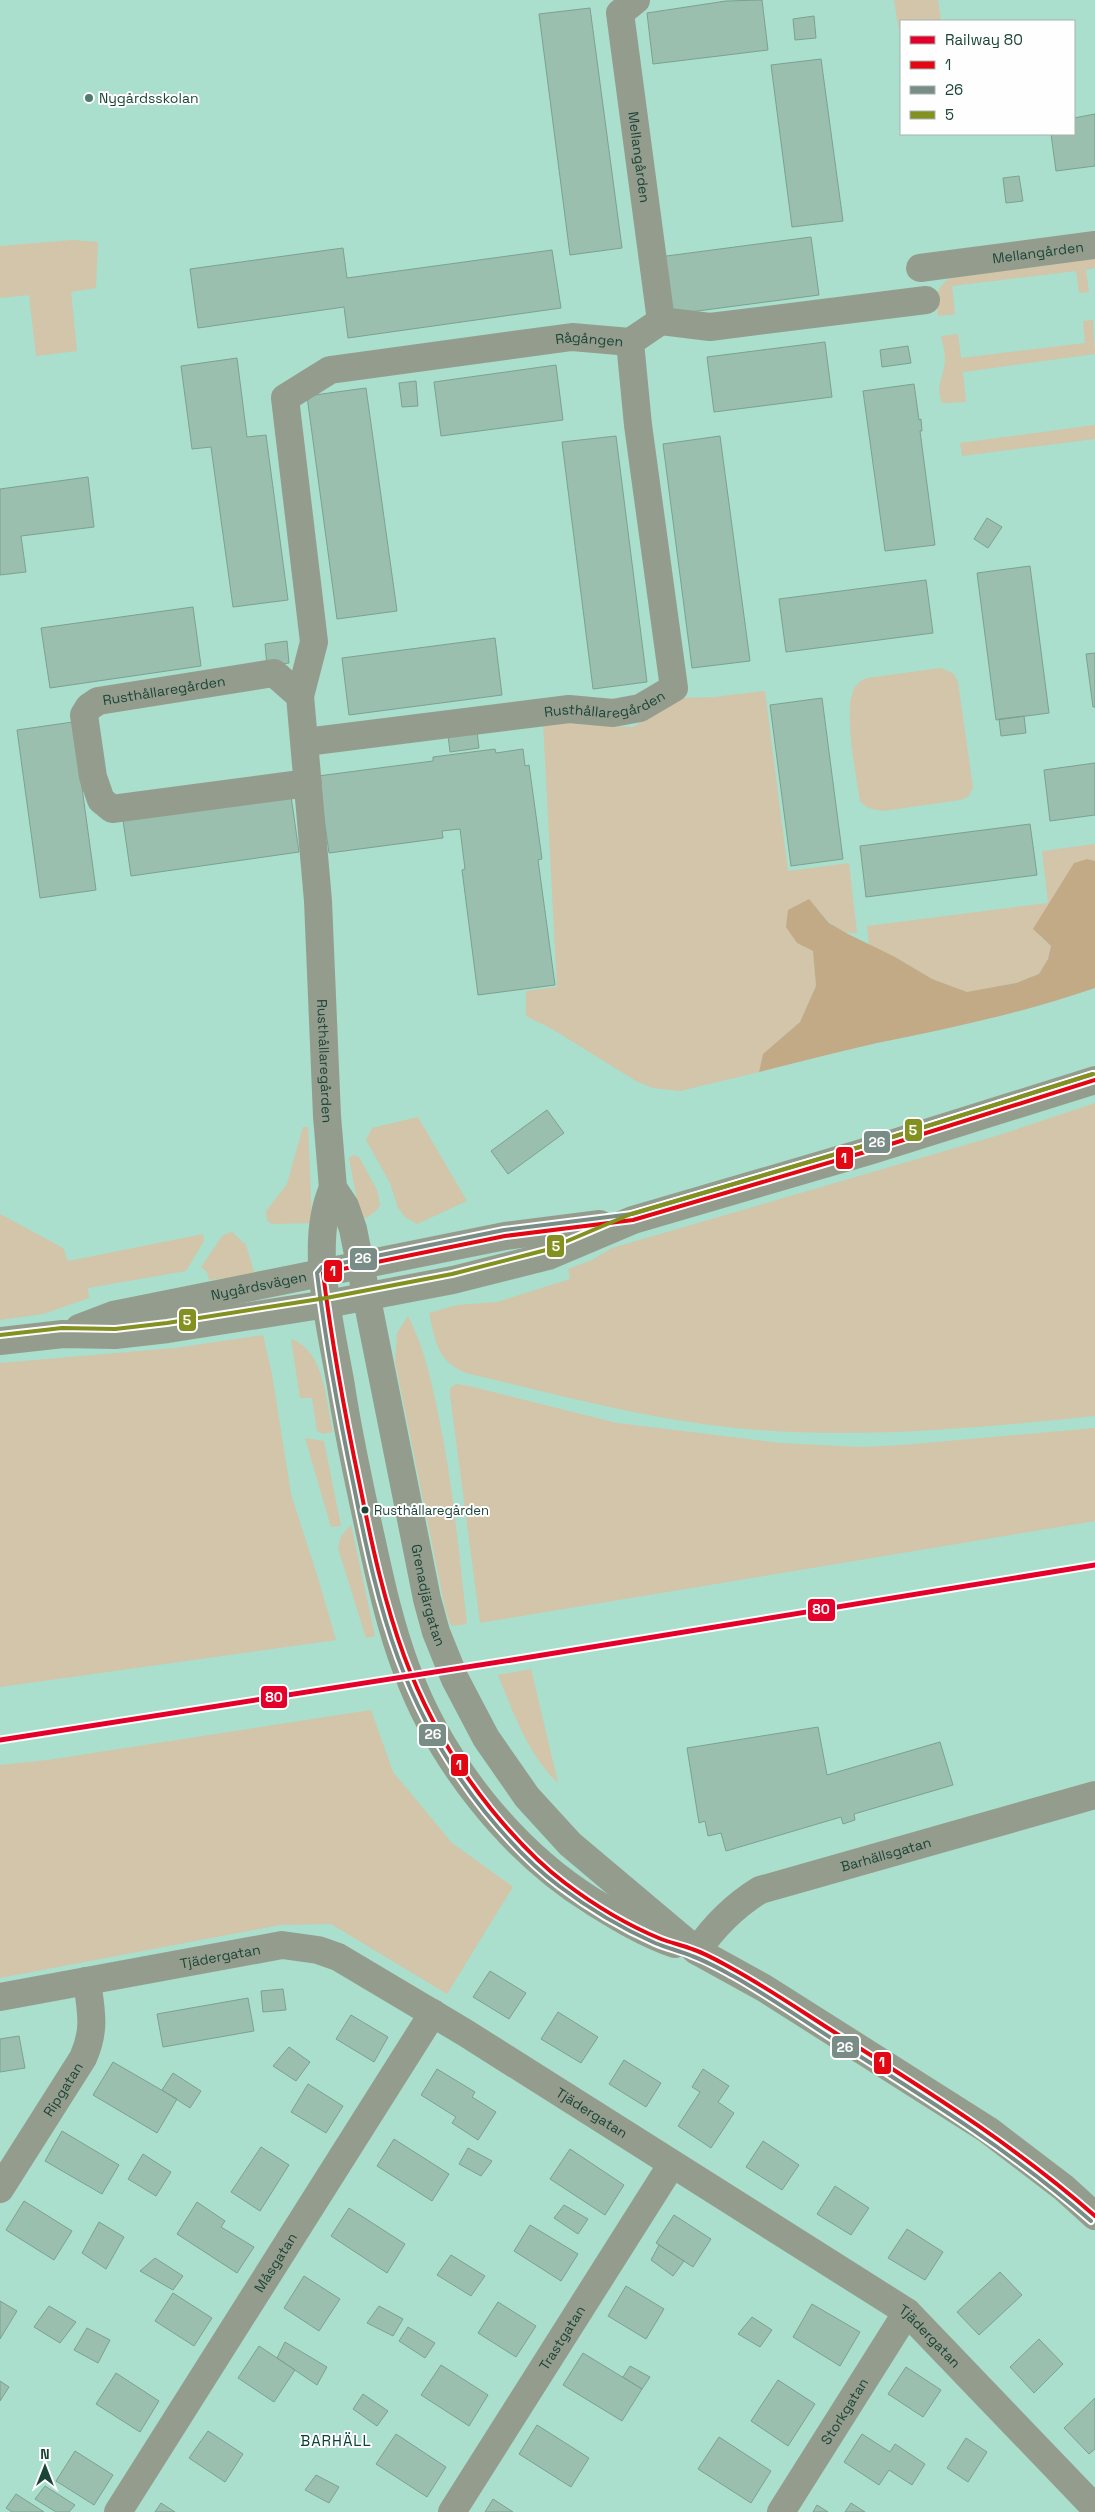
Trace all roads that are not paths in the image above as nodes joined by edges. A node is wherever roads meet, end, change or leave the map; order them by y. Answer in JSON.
{"nodes":[{"id":1,"x":636,"y":0,"type":"edge"},
{"id":2,"x":1095,"y":245,"type":"edge"},
{"id":3,"x":920,"y":268,"type":"dead end"},
{"id":4,"x":926,"y":300,"type":"dead end"},
{"id":5,"x":661,"y":321,"type":"junction"},
{"id":6,"x":630,"y":342,"type":"junction"},
{"id":7,"x":285,"y":398,"type":"joint"},
{"id":8,"x":300,"y":696,"type":"junction"},
{"id":9,"x":306,"y":742,"type":"junction"},
{"id":10,"x":308,"y":783,"type":"junction"},
{"id":11,"x":1095,"y":1080,"type":"edge"},
{"id":12,"x":333,"y":1188,"type":"junction"},
{"id":13,"x":633,"y":1220,"type":"junction"},
{"id":14,"x":360,"y":1265,"type":"junction"},
{"id":15,"x":323,"y":1273,"type":"junction"},
{"id":16,"x":366,"y":1297,"type":"junction"},
{"id":17,"x":327,"y":1304,"type":"junction"},
{"id":18,"x":63,"y":1334,"type":"junction"},
{"id":19,"x":0,"y":1341,"type":"edge"},
{"id":20,"x":1095,"y":1795,"type":"edge"},
{"id":21,"x":698,"y":1951,"type":"junction"},
{"id":22,"x":87,"y":1981,"type":"junction"},
{"id":23,"x":0,"y":1997,"type":"edge"},
{"id":24,"x":433,"y":2013,"type":"junction"},
{"id":25,"x":672,"y":2164,"type":"junction"},
{"id":26,"x":0,"y":2189,"type":"edge"},
{"id":27,"x":1095,"y":2216,"type":"edge"},
{"id":28,"x":907,"y":2312,"type":"junction"},
{"id":29,"x":1095,"y":2508,"type":"edge"},
{"id":30,"x":118,"y":2512,"type":"edge"},
{"id":31,"x":452,"y":2512,"type":"edge"},
{"id":32,"x":781,"y":2512,"type":"edge"}],
"edges":[{"from":1,"to":5,"type":"street","name":"Mellangården"},
{"from":2,"to":3,"type":"street","name":"Mellangården"},
{"from":4,"to":5,"type":"street"},
{"from":5,"to":6,"type":"street","name":"Rågången"},
{"from":6,"to":7,"type":"street","name":"Rågången"},
{"from":6,"to":9,"type":"street","name":"Rusthållaregården"},
{"from":7,"to":8,"type":"street","name":"Rusthållaregården"},
{"from":8,"to":9,"type":"street","name":"Rusthållaregården"},
{"from":8,"to":10,"type":"street","name":"Rusthållaregården"},
{"from":9,"to":10,"type":"street","name":"Rusthållaregården"},
{"from":10,"to":12,"type":"street","name":"Rusthållaregården"},
{"from":11,"to":13,"type":"street","name":"Nygårdsvägen"},
{"from":12,"to":14,"type":"street","name":"Rusthållaregården"},
{"from":12,"to":15,"type":"street","name":"Rusthållaregården"},
{"from":13,"to":14,"type":"street","name":"Nygårdsvägen"},
{"from":13,"to":16,"type":"street","name":"Nygårdsvägen"},
{"from":14,"to":15,"type":"street","name":"Nygårdsvägen"},
{"from":14,"to":16,"type":"street","name":"Grenadjärgatan"},
{"from":15,"to":17,"type":"street","name":"Grenadjärgatan"},
{"from":15,"to":18,"type":"street","name":"Nygårdsvägen"},
{"from":16,"to":17,"type":"street","name":"Nygårdsvägen"},
{"from":16,"to":21,"type":"street","name":"Grenadjärgatan"},
{"from":17,"to":18,"type":"street","name":"Nygårdsvägen"},
{"from":17,"to":21,"type":"street","name":"Grenadjärgatan"},
{"from":18,"to":19,"type":"street","name":"Nygårdsvägen"},
{"from":20,"to":21,"type":"street","name":"Barhällsgatan"},
{"from":21,"to":27,"type":"street","name":"Grenadjärgatan"},
{"from":22,"to":23,"type":"street","name":"Tjädergatan"},
{"from":22,"to":24,"type":"street","name":"Tjädergatan"},
{"from":22,"to":26,"type":"street","name":"Ripgatan"},
{"from":24,"to":25,"type":"street","name":"Tjädergatan"},
{"from":24,"to":30,"type":"street","name":"Måsgatan"},
{"from":25,"to":28,"type":"street","name":"Tjädergatan"},
{"from":25,"to":31,"type":"street","name":"Trastgatan"},
{"from":28,"to":29,"type":"street","name":"Tjädergatan"},
{"from":28,"to":32,"type":"street","name":"Storkgatan"}]}
